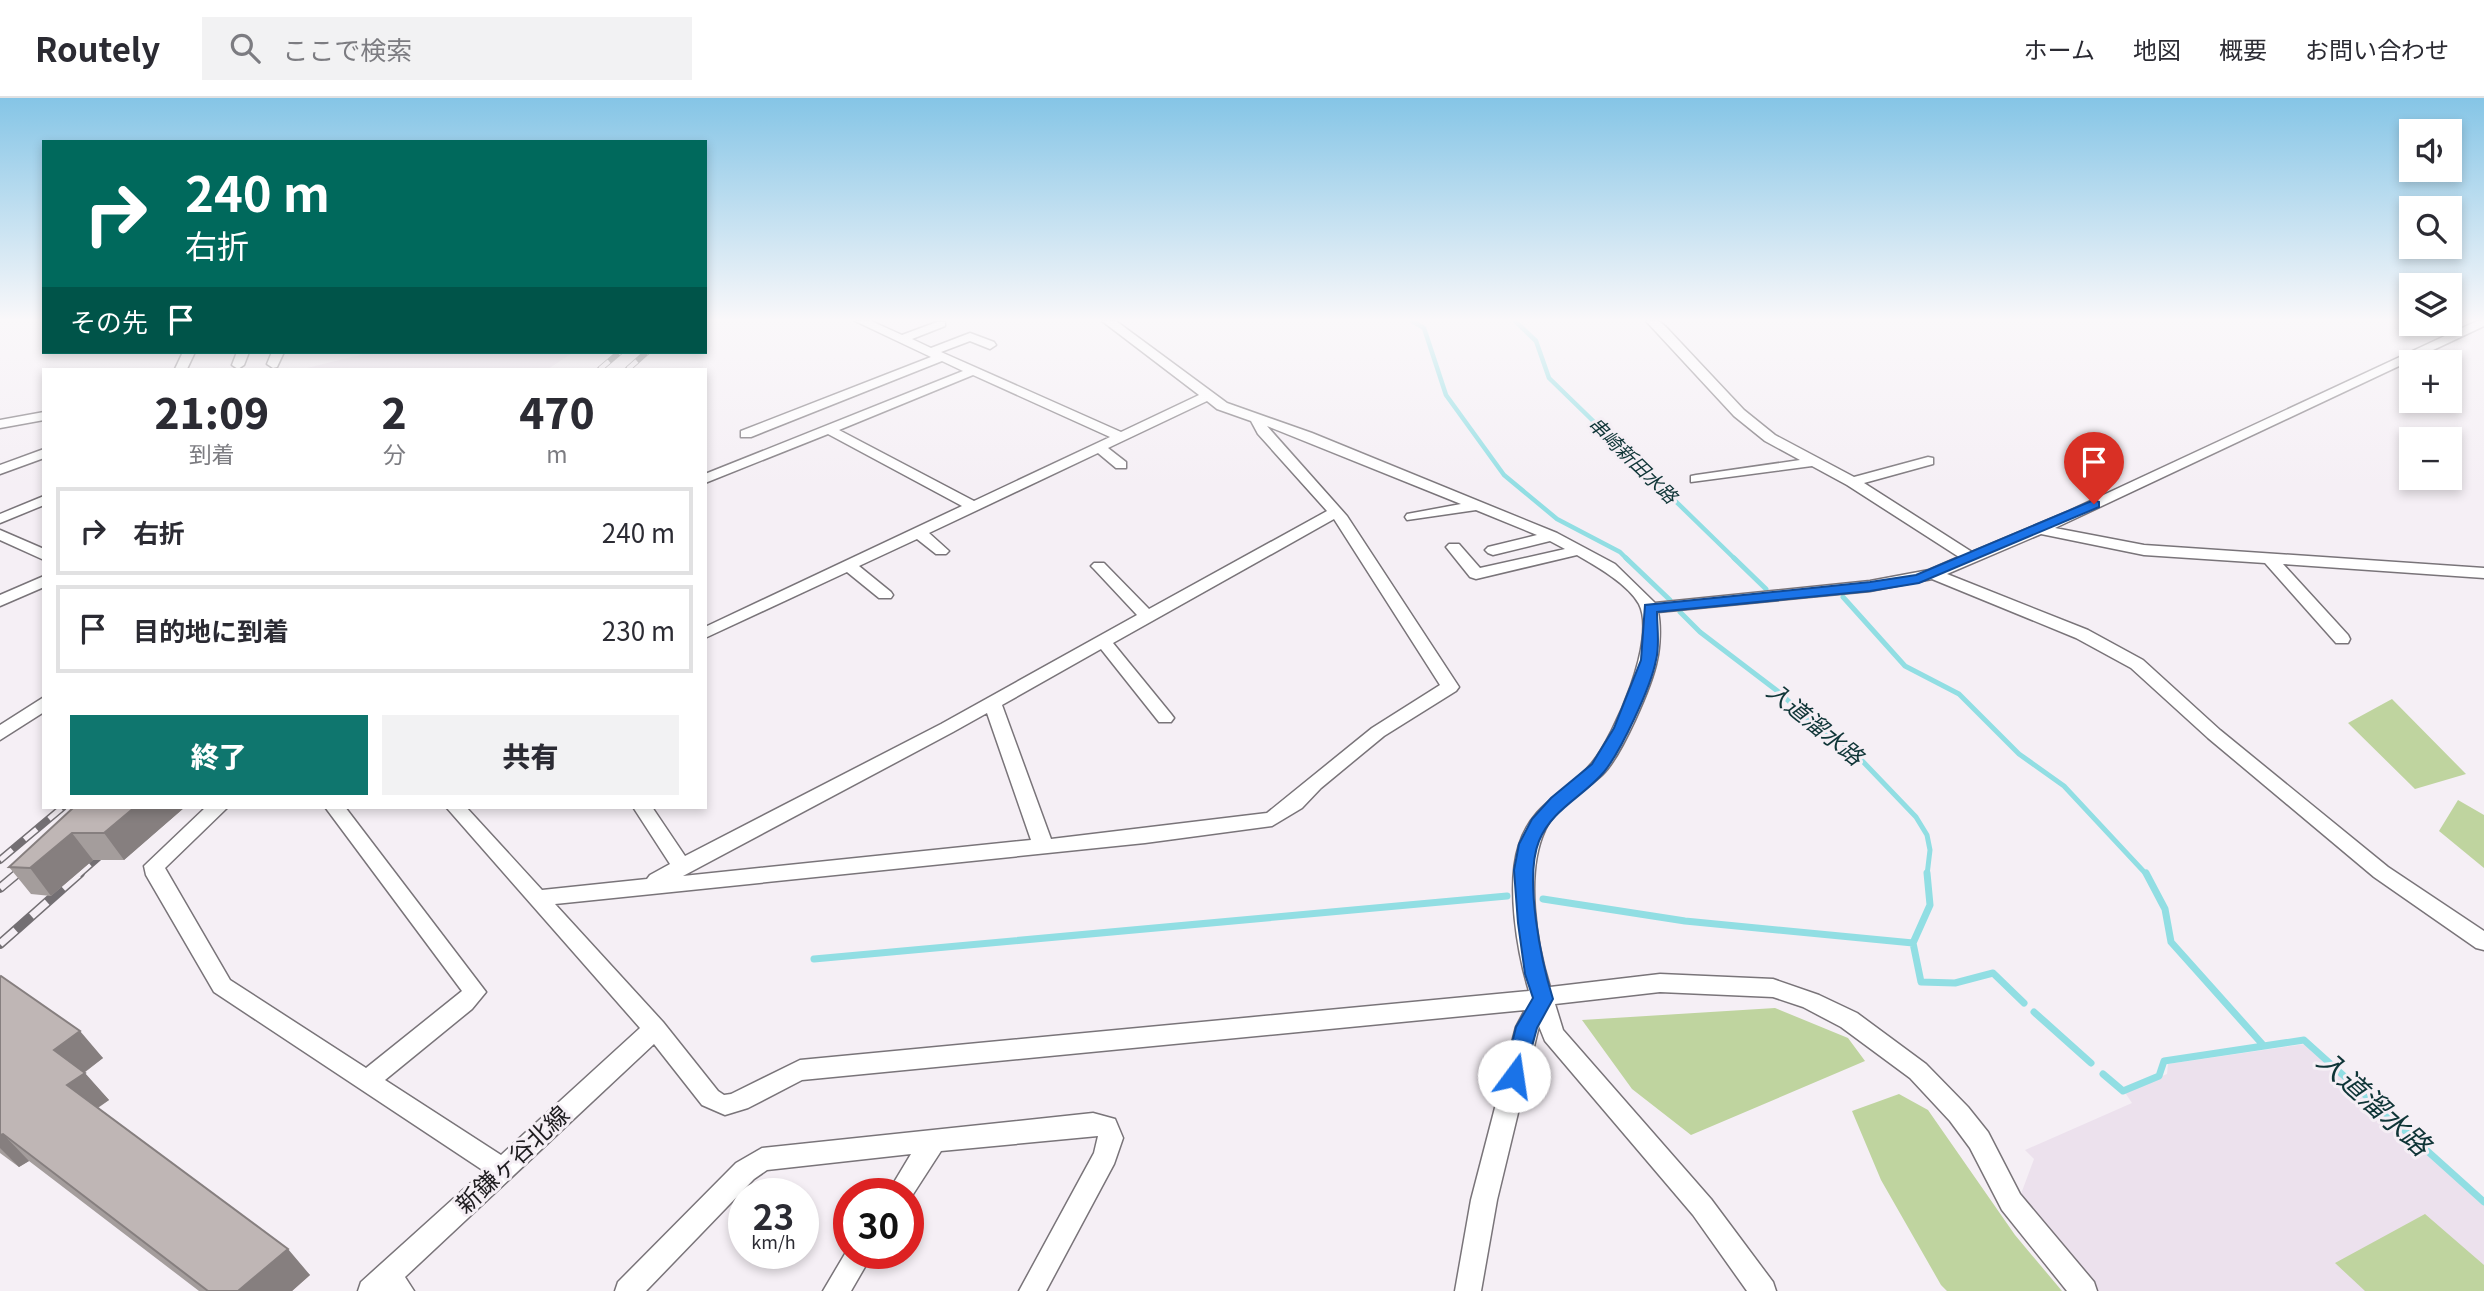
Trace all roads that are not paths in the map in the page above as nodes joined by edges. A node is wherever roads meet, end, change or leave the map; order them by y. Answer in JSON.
{"nodes":[{"id":1,"x":886,"y":377,"type":"edge"},
{"id":2,"x":959,"y":377,"type":"edge"},
{"id":3,"x":986,"y":377,"type":"edge"},
{"id":4,"x":1182,"y":377,"type":"edge"},
{"id":5,"x":1706,"y":377,"type":"edge"},
{"id":6,"x":2367,"y":377,"type":"edge"},
{"id":7,"x":846,"y":395,"type":"junction"},
{"id":8,"x":1208,"y":396,"type":"junction"},
{"id":9,"x":876,"y":410,"type":"junction"},
{"id":10,"x":42,"y":416,"type":"edge"},
{"id":11,"x":1256,"y":418,"type":"junction"},
{"id":12,"x":0,"y":424,"type":"edge"},
{"id":13,"x":828,"y":429,"type":"junction"},
{"id":14,"x":746,"y":435,"type":"dead end"},
{"id":15,"x":1119,"y":436,"type":"junction"},
{"id":16,"x":1097,"y":446,"type":"junction"},
{"id":17,"x":42,"y":454,"type":"edge"},
{"id":18,"x":1928,"y":461,"type":"dead end"},
{"id":19,"x":1812,"y":462,"type":"junction"},
{"id":20,"x":1121,"y":465,"type":"dead end"},
{"id":21,"x":2,"y":467,"type":"edge"},
{"id":22,"x":707,"y":478,"type":"edge"},
{"id":23,"x":1696,"y":479,"type":"dead end"},
{"id":24,"x":1852,"y":482,"type":"junction"},
{"id":25,"x":42,"y":501,"type":"edge"},
{"id":26,"x":973,"y":506,"type":"junction"},
{"id":27,"x":1476,"y":506,"type":"junction"},
{"id":28,"x":1335,"y":512,"type":"junction"},
{"id":29,"x":1412,"y":517,"type":"dead end"},
{"id":30,"x":0,"y":519,"type":"edge"},
{"id":31,"x":2040,"y":529,"type":"junction"},
{"id":32,"x":918,"y":533,"type":"junction"},
{"id":33,"x":0,"y":534,"type":"edge"},
{"id":34,"x":1552,"y":536,"type":"junction"},
{"id":35,"x":1454,"y":547,"type":"dead end"},
{"id":36,"x":1493,"y":550,"type":"dead end"},
{"id":37,"x":1581,"y":550,"type":"junction"},
{"id":38,"x":941,"y":551,"type":"dead end"},
{"id":39,"x":42,"y":554,"type":"edge"},
{"id":40,"x":1971,"y":558,"type":"junction"},
{"id":41,"x":2270,"y":559,"type":"junction"},
{"id":42,"x":848,"y":565,"type":"junction"},
{"id":43,"x":1099,"y":566,"type":"dead end"},
{"id":44,"x":2484,"y":573,"type":"edge"},
{"id":45,"x":1933,"y":574,"type":"junction"},
{"id":46,"x":42,"y":582,"type":"edge"},
{"id":47,"x":885,"y":594,"type":"dead end"},
{"id":48,"x":0,"y":601,"type":"edge"},
{"id":49,"x":1650,"y":608,"type":"junction"},
{"id":50,"x":1147,"y":616,"type":"junction"},
{"id":51,"x":707,"y":632,"type":"edge"},
{"id":52,"x":2342,"y":639,"type":"dead end"},
{"id":53,"x":1103,"y":641,"type":"junction"},
{"id":54,"x":992,"y":703,"type":"junction"},
{"id":55,"x":42,"y":705,"type":"edge"},
{"id":56,"x":1165,"y":718,"type":"dead end"},
{"id":57,"x":0,"y":734,"type":"edge"},
{"id":58,"x":216,"y":809,"type":"edge"},
{"id":59,"x":336,"y":809,"type":"edge"},
{"id":60,"x":457,"y":809,"type":"edge"},
{"id":61,"x":643,"y":809,"type":"edge"},
{"id":62,"x":1043,"y":845,"type":"junction"},
{"id":63,"x":681,"y":867,"type":"junction"},
{"id":64,"x":648,"y":885,"type":"junction"},
{"id":65,"x":536,"y":898,"type":"junction"},
{"id":66,"x":2484,"y":942,"type":"edge"},
{"id":67,"x":1543,"y":998,"type":"junction"},
{"id":68,"x":655,"y":1029,"type":"junction"},
{"id":69,"x":368,"y":1080,"type":"junction"},
{"id":70,"x":934,"y":1140,"type":"junction"},
{"id":71,"x":503,"y":1170,"type":"junction"},
{"id":72,"x":909,"y":1178,"type":"edge"},
{"id":73,"x":849,"y":1269,"type":"edge"},
{"id":74,"x":386,"y":1287,"type":"edge"},
{"id":75,"x":628,"y":1291,"type":"edge"},
{"id":76,"x":835,"y":1291,"type":"edge"},
{"id":77,"x":1032,"y":1291,"type":"edge"},
{"id":78,"x":1468,"y":1291,"type":"edge"},
{"id":79,"x":1762,"y":1291,"type":"edge"},
{"id":80,"x":2084,"y":1291,"type":"edge"}],
"edges":[{"from":1,"to":7,"type":"street"},
{"from":2,"to":9,"type":"street"},
{"from":3,"to":15,"type":"street"},
{"from":4,"to":8,"type":"street"},
{"from":5,"to":19,"type":"street"},
{"from":6,"to":31,"type":"street"},
{"from":7,"to":9,"type":"street"},
{"from":7,"to":14,"type":"street"},
{"from":8,"to":11,"type":"street"},
{"from":8,"to":15,"type":"street"},
{"from":9,"to":13,"type":"street"},
{"from":10,"to":12,"type":"street"},
{"from":11,"to":27,"type":"street"},
{"from":11,"to":28,"type":"street"},
{"from":13,"to":22,"type":"street"},
{"from":13,"to":26,"type":"street"},
{"from":15,"to":16,"type":"street"},
{"from":16,"to":20,"type":"street"},
{"from":16,"to":26,"type":"street"},
{"from":17,"to":21,"type":"street"},
{"from":18,"to":24,"type":"street"},
{"from":19,"to":23,"type":"street"},
{"from":19,"to":24,"type":"street"},
{"from":24,"to":40,"type":"street"},
{"from":25,"to":30,"type":"street"},
{"from":26,"to":32,"type":"street"},
{"from":27,"to":29,"type":"street"},
{"from":27,"to":34,"type":"street"},
{"from":28,"to":50,"type":"street"},
{"from":28,"to":62,"type":"street"},
{"from":31,"to":40,"type":"street"},
{"from":31,"to":41,"type":"street"},
{"from":32,"to":38,"type":"street"},
{"from":32,"to":42,"type":"street"},
{"from":33,"to":39,"type":"street"},
{"from":34,"to":36,"type":"street"},
{"from":34,"to":37,"type":"street"},
{"from":35,"to":37,"type":"street"},
{"from":37,"to":49,"type":"street"},
{"from":40,"to":45,"type":"street"},
{"from":41,"to":44,"type":"street"},
{"from":41,"to":52,"type":"street"},
{"from":42,"to":47,"type":"street"},
{"from":42,"to":51,"type":"street"},
{"from":43,"to":50,"type":"street"},
{"from":45,"to":49,"type":"street"},
{"from":45,"to":66,"type":"street"},
{"from":46,"to":48,"type":"street"},
{"from":49,"to":67,"type":"street"},
{"from":50,"to":53,"type":"street"},
{"from":53,"to":54,"type":"street"},
{"from":53,"to":56,"type":"street"},
{"from":54,"to":62,"type":"street"},
{"from":54,"to":63,"type":"street"},
{"from":55,"to":57,"type":"street"},
{"from":58,"to":69,"type":"street"},
{"from":59,"to":69,"type":"street"},
{"from":60,"to":65,"type":"street"},
{"from":61,"to":63,"type":"street"},
{"from":62,"to":64,"type":"street"},
{"from":63,"to":64,"type":"street"},
{"from":64,"to":65,"type":"street"},
{"from":65,"to":68,"type":"street"},
{"from":67,"to":68,"type":"street"},
{"from":67,"to":78,"type":"street"},
{"from":67,"to":79,"type":"street"},
{"from":67,"to":80,"type":"street"},
{"from":68,"to":71,"type":"street","name":"新鎌ヶ谷北線"},
{"from":69,"to":71,"type":"street"},
{"from":70,"to":72,"type":"street"},
{"from":70,"to":75,"type":"street"},
{"from":70,"to":77,"type":"street"},
{"from":71,"to":74,"type":"street","name":"新鎌ヶ谷北線"},
{"from":73,"to":76,"type":"street"}]}
